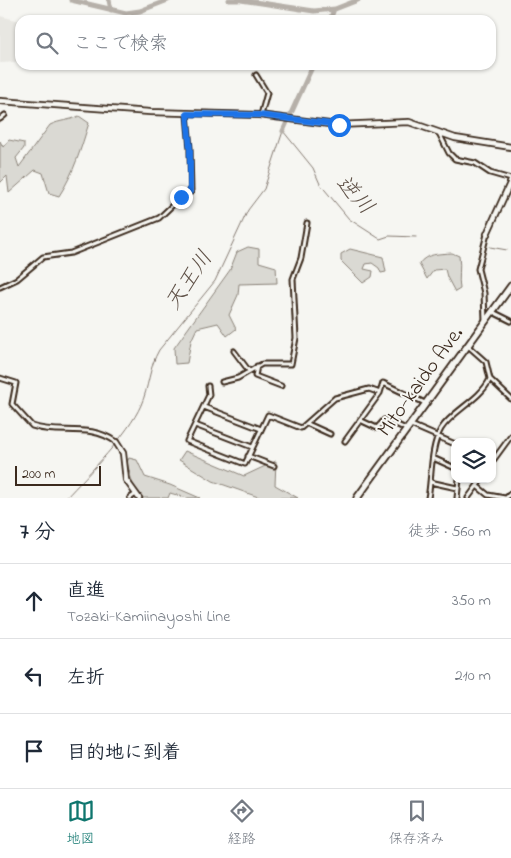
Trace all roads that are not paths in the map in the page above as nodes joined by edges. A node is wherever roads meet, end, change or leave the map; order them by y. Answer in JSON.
{"nodes":[{"id":1,"x":256,"y":75,"type":"dead end"},
{"id":2,"x":0,"y":101,"type":"edge"},
{"id":3,"x":187,"y":114,"type":"junction"},
{"id":4,"x":5,"y":115,"type":"dead end"},
{"id":5,"x":261,"y":115,"type":"junction"},
{"id":6,"x":0,"y":118,"type":"edge"},
{"id":7,"x":438,"y":132,"type":"junction"},
{"id":8,"x":511,"y":147,"type":"edge"},
{"id":9,"x":511,"y":180,"type":"edge"},
{"id":10,"x":307,"y":223,"type":"dead end"},
{"id":11,"x":487,"y":234,"type":"joint"},
{"id":12,"x":511,"y":286,"type":"edge"},
{"id":13,"x":0,"y":287,"type":"edge"},
{"id":14,"x":492,"y":312,"type":"junction"},
{"id":15,"x":485,"y":322,"type":"junction"},
{"id":16,"x":511,"y":322,"type":"edge"},
{"id":17,"x":468,"y":346,"type":"junction"},
{"id":18,"x":234,"y":351,"type":"dead end"},
{"id":19,"x":257,"y":366,"type":"junction"},
{"id":20,"x":249,"y":371,"type":"junction"},
{"id":21,"x":0,"y":378,"type":"edge"},
{"id":22,"x":490,"y":379,"type":"junction"},
{"id":23,"x":222,"y":382,"type":"dead end"},
{"id":24,"x":208,"y":386,"type":"dead end"},
{"id":25,"x":281,"y":386,"type":"dead end"},
{"id":26,"x":380,"y":393,"type":"junction"},
{"id":27,"x":511,"y":398,"type":"edge"},
{"id":28,"x":426,"y":403,"type":"junction"},
{"id":29,"x":204,"y":407,"type":"junction"},
{"id":30,"x":360,"y":420,"type":"junction"},
{"id":31,"x":308,"y":424,"type":"junction"},
{"id":32,"x":195,"y":425,"type":"junction"},
{"id":33,"x":408,"y":427,"type":"junction"},
{"id":34,"x":261,"y":429,"type":"junction"},
{"id":35,"x":330,"y":434,"type":"dead end"},
{"id":36,"x":511,"y":436,"type":"edge"},
{"id":37,"x":439,"y":437,"type":"junction"},
{"id":38,"x":114,"y":441,"type":"joint"},
{"id":39,"x":345,"y":441,"type":"dead end"},
{"id":40,"x":451,"y":442,"type":"edge"},
{"id":41,"x":252,"y":447,"type":"junction"},
{"id":42,"x":248,"y":456,"type":"junction"},
{"id":43,"x":496,"y":457,"type":"edge"},
{"id":44,"x":434,"y":458,"type":"junction"},
{"id":45,"x":274,"y":466,"type":"dead end"},
{"id":46,"x":451,"y":466,"type":"edge"},
{"id":47,"x":430,"y":482,"type":"junction"},
{"id":48,"x":458,"y":483,"type":"edge"},
{"id":49,"x":479,"y":483,"type":"edge"},
{"id":50,"x":477,"y":486,"type":"junction"},
{"id":51,"x":457,"y":488,"type":"junction"},
{"id":52,"x":511,"y":493,"type":"edge"},
{"id":53,"x":138,"y":496,"type":"edge"},
{"id":54,"x":488,"y":496,"type":"edge"},
{"id":55,"x":130,"y":498,"type":"edge"},
{"id":56,"x":357,"y":498,"type":"edge"},
{"id":57,"x":428,"y":498,"type":"edge"},
{"id":58,"x":457,"y":498,"type":"edge"},
{"id":59,"x":468,"y":498,"type":"edge"},
{"id":60,"x":505,"y":498,"type":"edge"}],
"edges":[{"from":1,"to":5,"type":"street"},
{"from":2,"to":3,"type":"main road"},
{"from":3,"to":5,"type":"main road"},
{"from":3,"to":13,"type":"street"},
{"from":4,"to":6,"type":"street"},
{"from":5,"to":7,"type":"main road"},
{"from":7,"to":8,"type":"main road"},
{"from":7,"to":9,"type":"street"},
{"from":9,"to":11,"type":"main road"},
{"from":10,"to":19,"type":"street"},
{"from":11,"to":15,"type":"street"},
{"from":12,"to":14,"type":"highway","name":"Mito-kaido Ave."},
{"from":14,"to":15,"type":"highway","name":"Mito-kaido Ave."},
{"from":14,"to":16,"type":"street"},
{"from":15,"to":17,"type":"highway","name":"Mito-kaido Ave."},
{"from":17,"to":22,"type":"street"},
{"from":17,"to":28,"type":"highway","name":"Mito-kaido Ave."},
{"from":18,"to":20,"type":"street"},
{"from":19,"to":20,"type":"street"},
{"from":19,"to":25,"type":"street"},
{"from":20,"to":23,"type":"street"},
{"from":21,"to":38,"type":"street"},
{"from":22,"to":27,"type":"street"},
{"from":22,"to":37,"type":"street"},
{"from":24,"to":29,"type":"street"},
{"from":26,"to":28,"type":"street"},
{"from":26,"to":30,"type":"street"},
{"from":26,"to":31,"type":"street"},
{"from":28,"to":33,"type":"highway","name":"Mito-kaido Ave."},
{"from":29,"to":32,"type":"street"},
{"from":29,"to":34,"type":"street"},
{"from":30,"to":33,"type":"street"},
{"from":30,"to":39,"type":"street"},
{"from":31,"to":34,"type":"street"},
{"from":31,"to":35,"type":"street"},
{"from":32,"to":41,"type":"street"},
{"from":32,"to":42,"type":"street"},
{"from":33,"to":37,"type":"street"},
{"from":33,"to":56,"type":"highway","name":"Mito-kaido Ave."},
{"from":34,"to":41,"type":"street"},
{"from":36,"to":43,"type":"street"},
{"from":37,"to":40,"type":"street"},
{"from":37,"to":44,"type":"street"},
{"from":38,"to":53,"type":"main road"},
{"from":41,"to":42,"type":"street"},
{"from":42,"to":45,"type":"street"},
{"from":44,"to":46,"type":"street"},
{"from":44,"to":47,"type":"street"},
{"from":47,"to":51,"type":"street"},
{"from":47,"to":57,"type":"street"},
{"from":48,"to":51,"type":"street"},
{"from":49,"to":50,"type":"street"},
{"from":50,"to":54,"type":"street"},
{"from":50,"to":59,"type":"street"},
{"from":51,"to":58,"type":"street"},
{"from":52,"to":60,"type":"street"},
{"from":53,"to":55,"type":"street"},
{"from":54,"to":60,"type":"street"}]}
